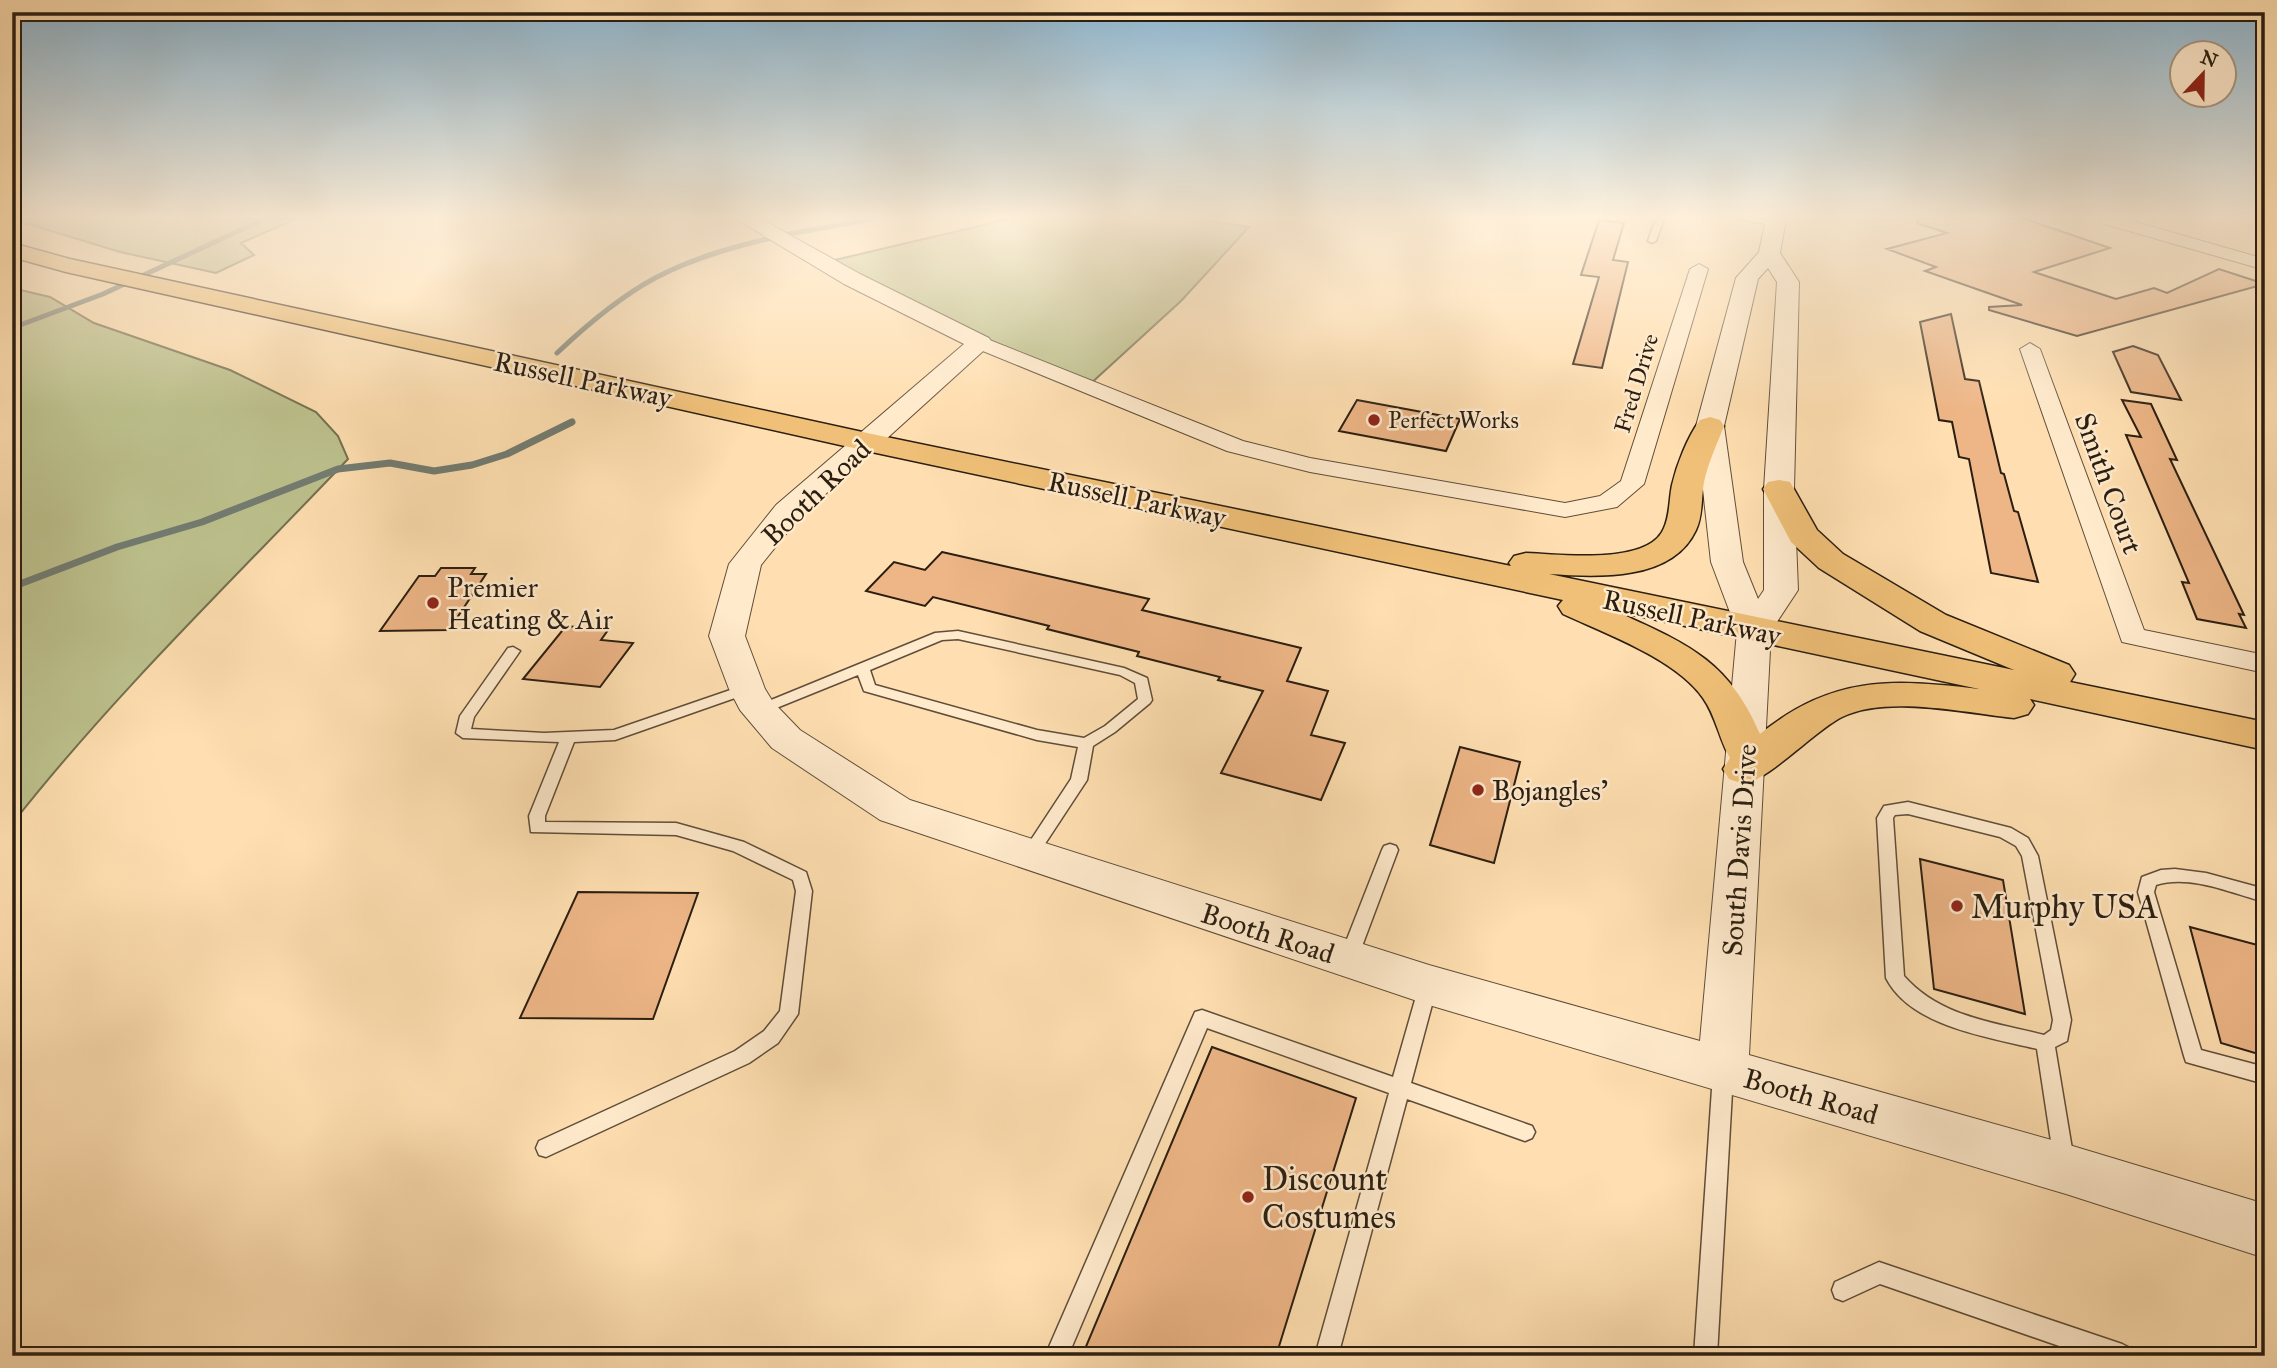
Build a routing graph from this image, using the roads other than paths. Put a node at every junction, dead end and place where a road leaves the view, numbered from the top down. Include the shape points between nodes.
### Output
1 (149, 283) edge
2 (860, 283) edge
3 (1695, 283) edge
4 (1746, 283) edge
5 (1788, 283) edge
6 (980, 343) junction
7 (2030, 349) dead end
8 (1710, 426) junction
9 (867, 442) junction
10 (1779, 489) junction
11 (1409, 557) junction
12 (1530, 582) junction
13 (1754, 631) junction
14 (513, 651) dead end
15 (2265, 664) edge
16 (862, 667) junction
17 (753, 699) junction
18 (2166, 716) junction
19 (2265, 736) edge
20 (568, 737) junction
21 (1086, 743) junction
22 (1745, 759) junction
23 (1390, 849) dead end
24 (1029, 855) junction
25 (2265, 896) edge
26 (1349, 959) junction
27 (1429, 985) junction
28 (2045, 1043) junction
29 (1723, 1070) junction
30 (2265, 1076) edge
31 (1399, 1089) junction
32 (1525, 1132) dead end
33 (546, 1148) dead end
34 (2066, 1170) junction
35 (2265, 1231) edge
36 (1843, 1290) dead end
37 (1056, 1356) edge
38 (1326, 1356) edge
39 (1705, 1356) edge
40 (2122, 1356) edge

1 - 9 main road, Russell Parkway
2 - 6 street
3 - 6 street, Fred Drive via 1632,484 1608,502 1565,510 1235,446
4 - 8 street, South Davis Drive
5 - 10 street, South Davis Drive
6 - 9 street, Booth Road
7 - 15 street, Smith Court via 2132,636
8 - 11 main road via 1690,477 1680,531 1657,553 1604,566
8 - 13 street, South Davis Drive via 1727,562
9 - 11 main road, Russell Parkway
9 - 17 street, Booth Road via 787,512 745,564 727,636
10 - 13 street, South Davis Drive via 1781,590
10 - 18 main road via 1803,535 1831,561 1933,623
11 - 12 main road, Russell Parkway
12 - 13 main road, Russell Parkway
12 - 22 main road via 1703,675 1723,699
13 - 18 main road, Russell Parkway
13 - 22 street, South Davis Drive
14 - 20 lane via 467,716 463,733
16 - 17 lane
16 - 21 lane via 869,688 1037,735
16 - 21 lane via 940,636 958,635 1124,672 1142,681 1144,700
17 - 20 lane via 615,735
17 - 24 street, Booth Road via 786,739 895,810
18 - 19 main road, Russell Parkway
18 - 22 main road via 1867,697 1844,701 1809,718
20 - 33 lane via 537,816 537,828 676,829 738,846 800,876 804,891 789,1014 771,1037 742,1057
21 - 24 lane via 1079,780
22 - 29 street, South Davis Drive
23 - 26 lane
24 - 26 street, Booth Road
25 - 30 lane via 2160,875 2148,881 2146,892 2193,1056
26 - 27 street, Booth Road
27 - 29 street, Booth Road
27 - 31 lane
28 - 28 lane via 2060,1035 2062,1020 2030,856 2022,842 1993,829 1908,808 1890,810 1885,818 1895,978 1906,995 1930,1011
28 - 34 lane
29 - 34 street, Booth Road
29 - 39 lane
31 - 32 lane
31 - 37 lane via 1202,1018
31 - 38 lane
34 - 35 street, Booth Road
36 - 40 lane via 1880,1273

